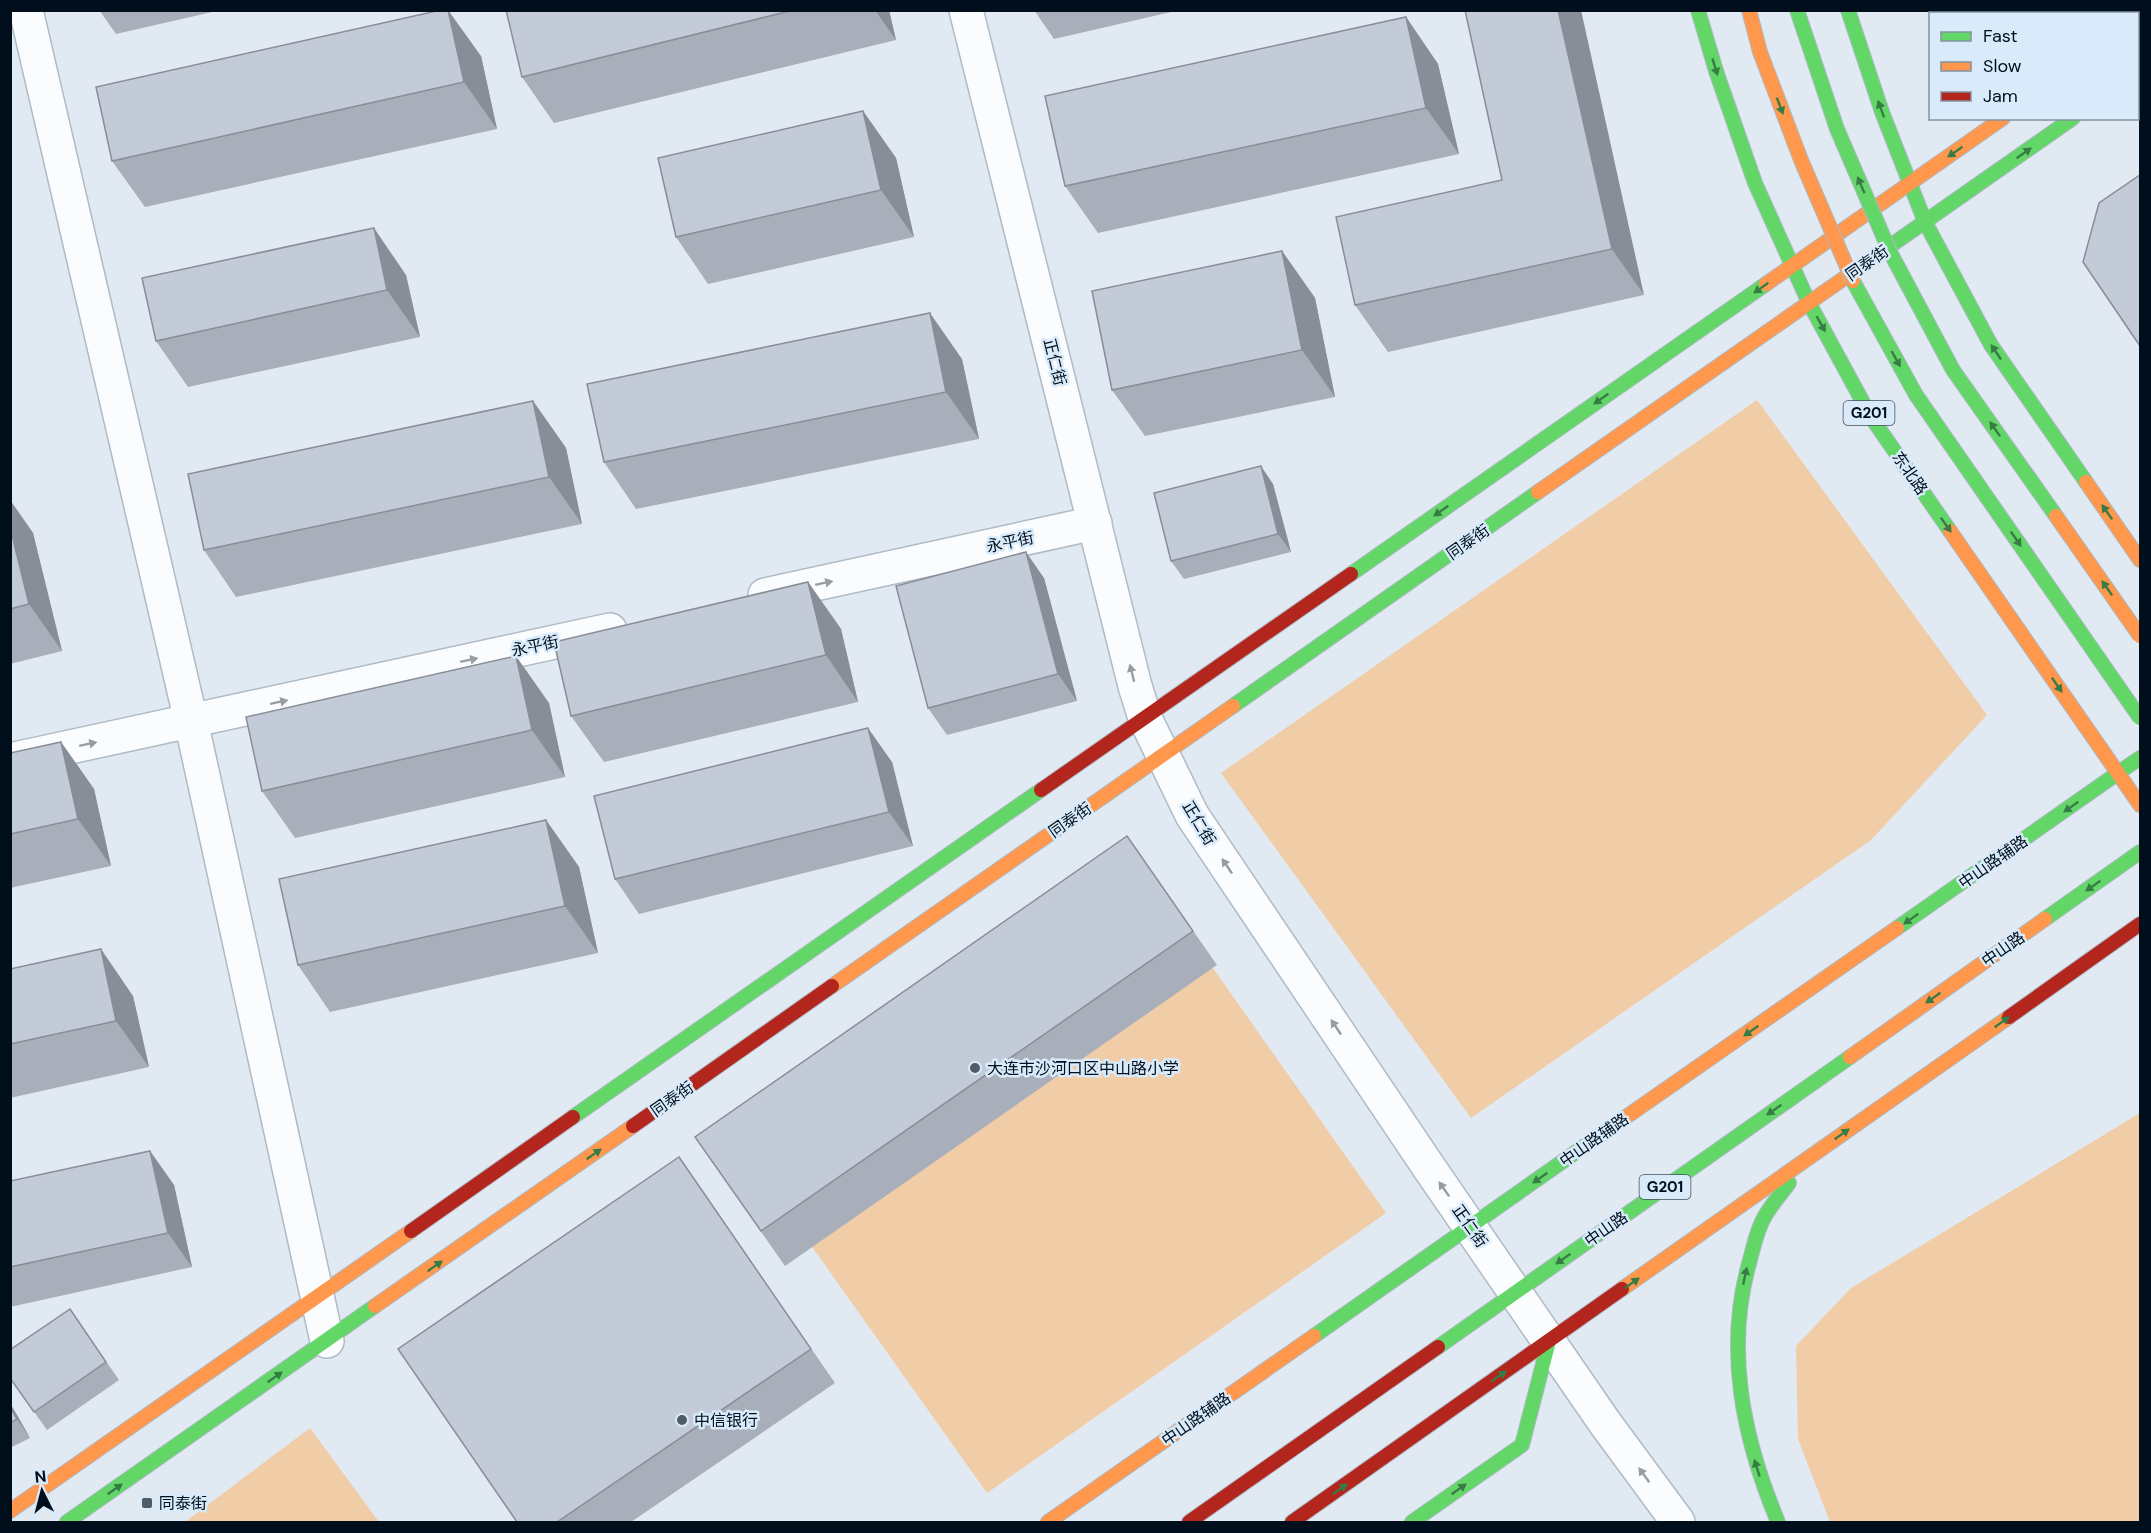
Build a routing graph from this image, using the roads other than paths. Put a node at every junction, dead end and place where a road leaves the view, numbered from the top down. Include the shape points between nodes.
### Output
1 (26, 10) edge
2 (966, 10) edge
3 (1698, 10) edge
4 (1749, 10) edge
5 (1797, 10) edge
6 (1848, 10) edge
7 (2000, 120) edge
8 (2070, 120) edge
9 (1910, 184) junction
10 (1925, 222) junction
11 (1792, 266) junction
12 (1809, 303) junction
13 (1095, 523) junction
14 (2140, 560) edge
15 (736, 602) edge
16 (643, 622) edge
17 (2140, 636) edge
18 (1145, 718) junction
19 (2140, 718) edge
20 (191, 721) junction
21 (1163, 755) junction
22 (2140, 758) edge
23 (10, 760) edge
24 (2118, 773) junction
25 (2140, 805) edge
26 (2140, 852) edge
27 (2140, 924) edge
28 (1804, 1161) junction
29 (1471, 1227) junction
30 (1516, 1292) junction
31 (317, 1296) junction
32 (327, 1341) junction
33 (1549, 1341) junction
34 (10, 1511) edge
35 (67, 1522) edge
36 (1048, 1522) edge
37 (1190, 1522) edge
38 (1292, 1522) edge
39 (1412, 1522) edge
40 (1678, 1522) edge
41 (1778, 1522) edge

1 - 20 street
2 - 13 street, 正仁街
3 -> 11 main road, 东北路 / G201 via 1755,183
4 -> 19 main road, bridge via 1760,52 1797,149 1852,278 1916,395
17 -> 5 main road, bridge via 1953,370 1890,252 1837,129
9 -> 6 main road
7 -> 9 main road
10 -> 8 main road, 同泰街
9 - 10 main road
9 - 11 main road
10 - 12 main road, 同泰街
14 -> 10 main road via 1990,345
11 - 12 main road, 东北路 / G201
11 -> 18 main road
12 - 21 main road, 同泰街
12 -> 24 main road, 东北路 / G201 via 1871,417
15 -> 13 street, 永平街
18 -> 13 street, 正仁街
20 -> 16 street, 永平街
18 - 21 street, 正仁街
18 - 31 main road
23 -> 20 street, 永平街
20 - 31 street
29 -> 21 street, 正仁街 via 1192,815
32 -> 21 main road, 同泰街
22 - 24 main road, 中山路辅路
24 - 25 main road, 东北路 / G201
24 -> 29 main road, 中山路辅路
26 -> 30 main road, 中山路 / G201
28 -> 27 main road
33 -> 28 main road
41 -> 28 main road via 1750,1444 1739,1388 1736,1328 1745,1271 1764,1217
29 - 30 street, 正仁街
29 - 36 main road, 中山路辅路
30 - 33 street, 正仁街
30 - 37 main road, 中山路 / G201
31 - 32 street
31 - 34 main road
35 -> 32 main road, 同泰街
38 -> 33 main road
39 -> 33 main road via 1522,1445
40 -> 33 street, 正仁街

